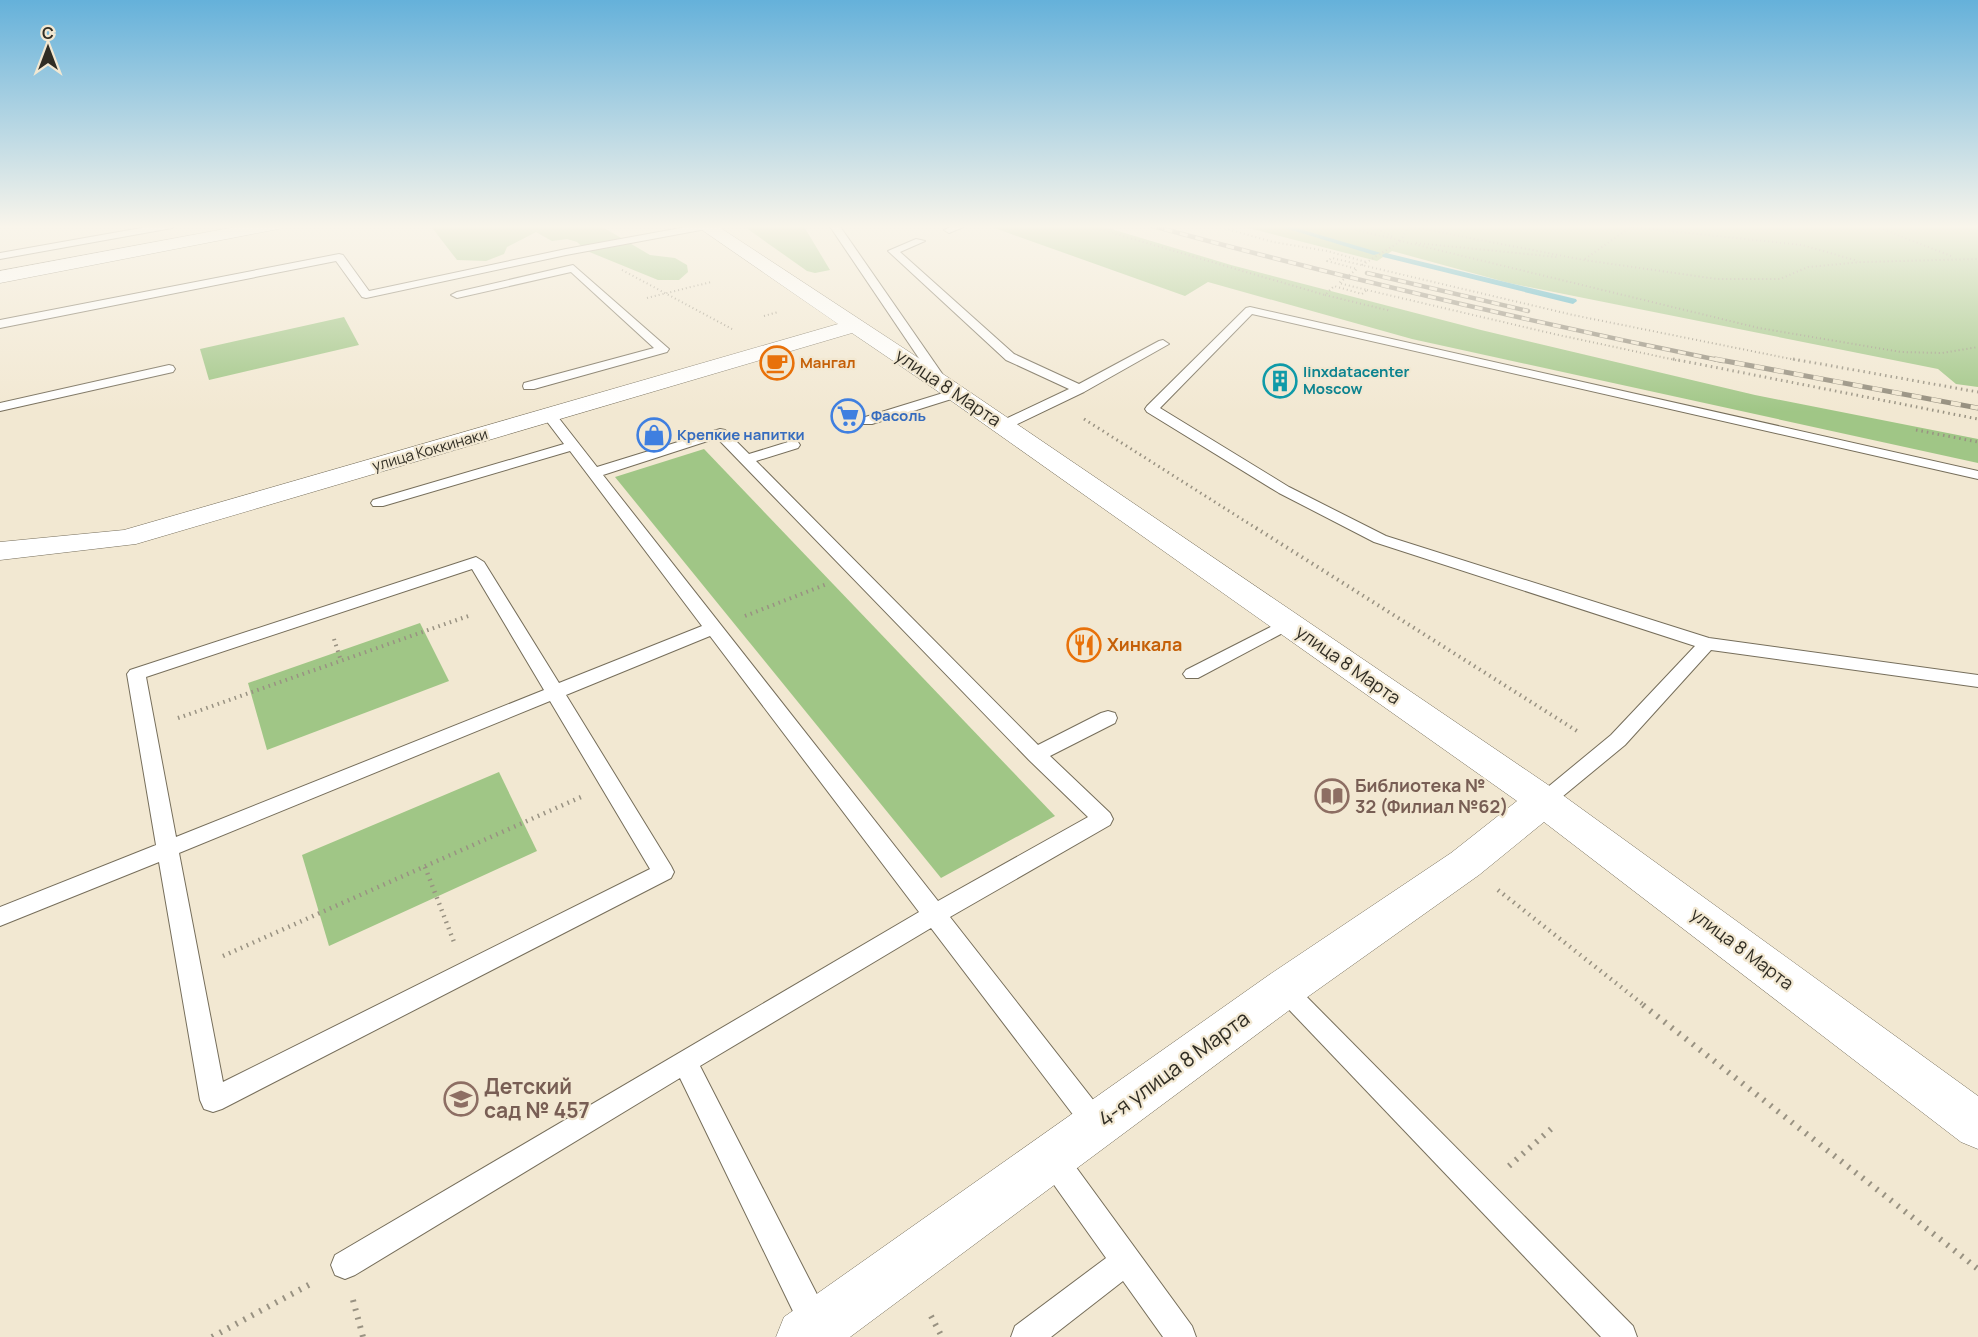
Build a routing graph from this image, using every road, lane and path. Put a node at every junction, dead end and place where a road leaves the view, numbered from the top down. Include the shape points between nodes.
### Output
1 (185, 287) edge
2 (361, 287) edge
3 (402, 287) edge
4 (490, 287) edge
5 (595, 287) edge
6 (655, 287) edge
7 (689, 287) edge
8 (799, 287) edge
9 (878, 287) edge
10 (933, 287) edge
11 (1299, 287) edge
12 (1333, 287) edge
13 (1339, 287) edge
14 (1357, 287) edge
15 (1454, 287) edge
16 (1592, 287) edge
17 (1367, 290) junction
18 (666, 293) junction
19 (457, 295) dead end
20 (645, 298) dead end
21 (0, 324) edge
22 (856, 325) junction
23 (735, 330) dead end
24 (1163, 344) dead end
25 (1978, 347) edge
26 (169, 369) dead end
27 (529, 386) dead end
28 (950, 389) junction
29 (1079, 389) junction
30 (1978, 392) edge
31 (1054, 401) junction
32 (0, 407) edge
33 (549, 415) junction
34 (1978, 419) edge
35 (867, 421) dead end
36 (1002, 426) junction
37 (793, 445) dead end
38 (573, 446) junction
39 (746, 459) junction
40 (594, 473) junction
41 (1978, 475) edge
42 (378, 503) dead end
43 (0, 551) edge
44 (857, 573) junction
45 (501, 605) junction
46 (1288, 623) junction
47 (713, 628) junction
48 (1707, 644) junction
49 (1192, 674) dead end
50 (1978, 681) edge
51 (554, 692) junction
52 (1108, 718) dead end
53 (146, 729) junction
54 (1606, 749) junction
55 (1036, 755) junction
56 (610, 785) junction
57 (1544, 801) junction
58 (168, 849) junction
59 (425, 867) junction
60 (1498, 890) dead end
61 (934, 915) junction
62 (0, 916) edge
63 (190, 972) junction
64 (466, 972) junction
65 (1284, 989) junction
66 (685, 1062) junction
67 (1978, 1125) edge
68 (1097, 1126) junction
69 (1551, 1129) dead end
70 (1052, 1158) junction
71 (1480, 1191) junction
72 (1126, 1260) junction
73 (345, 1265) joint
74 (1978, 1269) edge
75 (932, 1316) dead end
76 (811, 1332) edge
77 (212, 1337) edge
78 (942, 1337) edge
79 (1026, 1337) edge
80 (1181, 1337) edge
81 (1622, 1337) edge

1 - 21 lane
2 - 3 lane via 366,295
4 - 19 lane
5 - 27 lane via 663,349
6 - 18 path
7 - 18 path
8 - 22 street, улица 8 Марта
9 - 28 lane
10 - 29 lane via 1010,357
11 - 12 path via 1325,295
13 - 17 path via 1362,294
14 - 17 path
15 - 30 path via 1593,320
16 - 25 path via 1759,328 1901,352 1942,353
17 - 34 path via 1728,371
18 - 20 path
18 - 23 path
22 - 28 street, улица 8 Марта
22 - 33 street, улица Коккинаки
24 - 29 lane
26 - 32 lane
28 - 35 lane
28 - 36 street, улица 8 Марта
29 - 31 lane
31 - 36 lane
31 - 54 path
33 - 38 lane
33 - 43 street, улица Коккинаки via 126,538
36 - 46 street, улица 8 Марта
37 - 39 lane
38 - 40 lane
38 - 42 lane
39 - 40 lane via 720,433
39 - 44 lane
40 - 47 lane
41 - 48 lane via 1250,310 1152,410 1284,490 1380,540
44 - 47 path
44 - 55 lane
45 - 51 lane
45 - 53 path
45 - 53 lane via 476,562 136,674
46 - 49 lane
46 - 57 street, улица 8 Марта
47 - 51 lane
47 - 61 lane
48 - 50 lane
48 - 54 lane
51 - 56 lane
51 - 58 lane
52 - 55 lane
53 - 58 lane
54 - 57 lane
55 - 61 lane via 1103,819
56 - 59 path
56 - 64 lane via 663,872
57 - 65 street, 4-я улица 8 Марта via 1465,864
57 - 67 street, улица 8 Марта
58 - 62 lane
58 - 63 lane
59 - 63 path
59 - 64 path
60 - 74 path
61 - 66 lane
61 - 68 lane
63 - 64 lane via 213,1100
65 - 68 street, 4-я улица 8 Марта
65 - 71 lane
66 - 73 lane
66 - 76 lane
68 - 70 street, 4-я улица 8 Марта
69 - 71 path
70 - 72 lane
70 - 76 street, 4-я улица 8 Марта
71 - 81 lane
72 - 79 lane
72 - 80 lane
73 - 77 path
75 - 78 path

